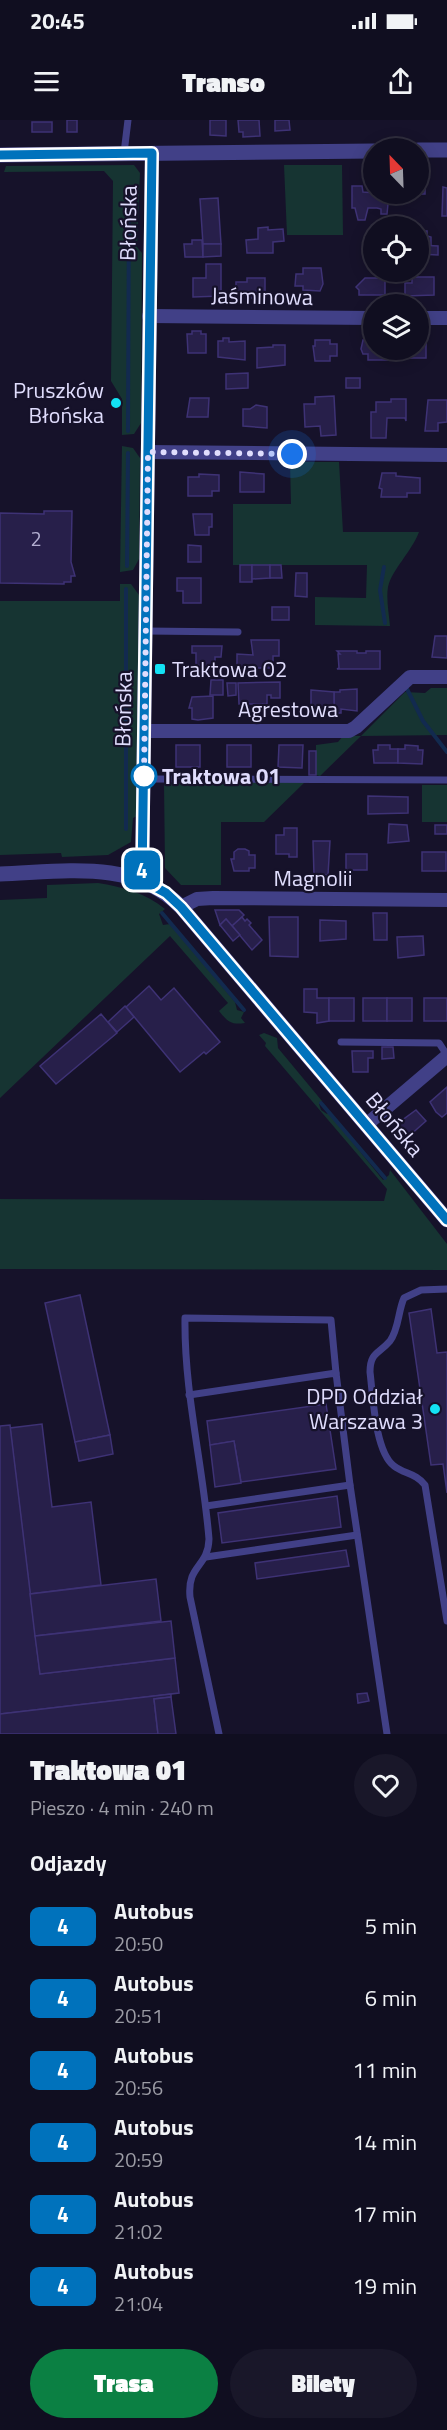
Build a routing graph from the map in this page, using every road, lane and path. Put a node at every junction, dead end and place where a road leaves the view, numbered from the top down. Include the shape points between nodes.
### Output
1 (128, 120) edge
2 (429, 150) edge
3 (447, 150) edge
4 (363, 151) edge
5 (124, 153) junction
6 (152, 153) junction
7 (0, 154) edge
8 (149, 316) junction
9 (363, 318) edge
10 (429, 318) edge
11 (447, 318) edge
12 (148, 452) junction
13 (447, 455) edge
14 (146, 631) junction
15 (238, 632) dead end
16 (447, 677) edge
17 (145, 731) junction
18 (144, 779) junction
19 (447, 780) edge
20 (0, 874) edge
21 (142, 880) junction
22 (447, 900) edge
23 (181, 907) junction
24 (341, 1042) dead end
25 (447, 1055) edge
26 (366, 1125) junction
27 (447, 1220) edge
28 (447, 1289) edge
29 (336, 1372) junction
30 (189, 1395) junction
31 (350, 1485) junction
32 (206, 1506) junction
33 (357, 1535) junction
34 (206, 1557) junction
35 (447, 1621) edge
36 (219, 1734) edge
37 (387, 1734) edge

1 - 5 lane
2 - 3 street
4 - 6 street
5 - 6 street
5 - 7 street
6 - 8 street, Błońska
8 - 9 street, Jaśminowa
8 - 12 street, Błońska
10 - 11 street
12 - 13 street
12 - 14 street, Błońska
14 - 15 lane
14 - 17 street, Błońska
16 - 17 street, Agrestowa via 410,677 349,730
17 - 18 street, Błońska
18 - 19 lane
18 - 21 street, Błońska
20 - 21 street via 106,872
21 - 23 street, Błońska
22 - 23 street, Magnolii via 213,898
23 - 26 street, Błońska
24 - 25 lane via 439,1042
25 - 26 street
26 - 27 street, Błońska
28 - 35 lane via 421,1290 404,1298 394,1332 374,1354 370,1372 384,1455 395,1467 414,1474 425,1485
29 - 30 lane
29 - 30 lane via 331,1320 184,1318
29 - 31 lane
30 - 32 lane
31 - 32 lane
31 - 33 lane
32 - 34 lane
33 - 34 lane
33 - 37 lane
34 - 36 lane via 192,1572 189,1597

